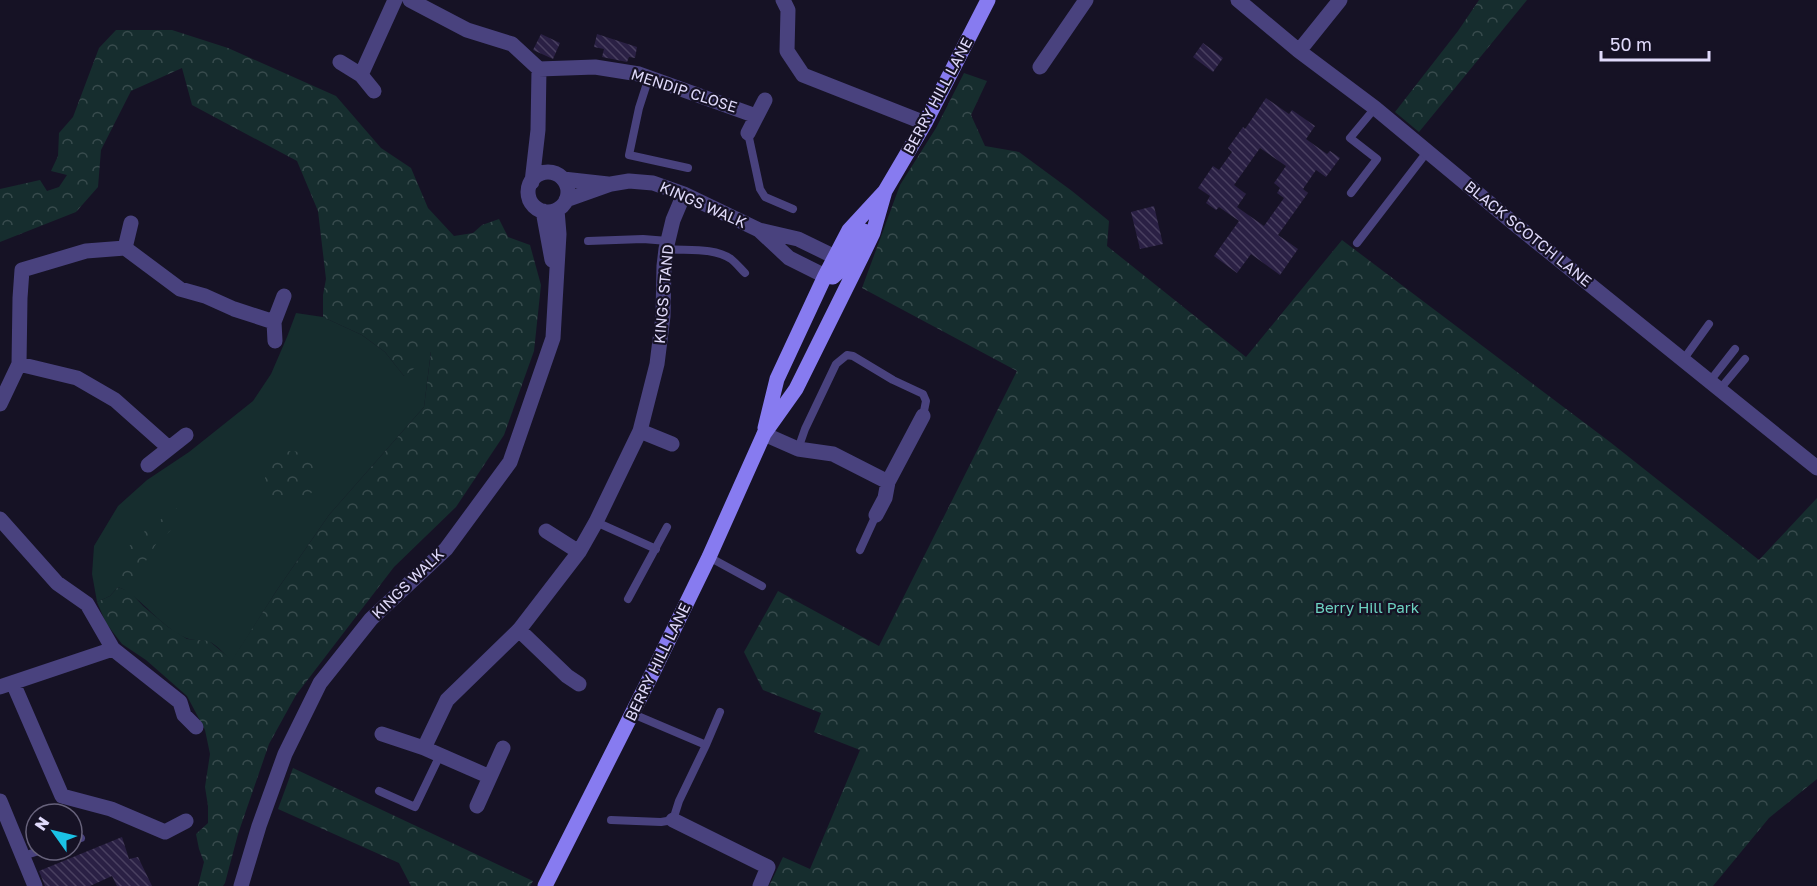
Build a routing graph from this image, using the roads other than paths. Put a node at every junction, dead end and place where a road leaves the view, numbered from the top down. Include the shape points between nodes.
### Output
1 (395, 0) edge
2 (410, 0) edge
3 (783, 0) edge
4 (988, 0) edge
5 (1086, 0) edge
6 (1238, 0) edge
7 (1340, 0) edge
8 (1299, 51) junction
9 (340, 63) dead end
10 (1040, 67) dead end
11 (538, 69) junction
12 (360, 75) junction
13 (649, 77) junction
14 (374, 91) dead end
15 (765, 100) dead end
16 (1375, 108) junction
17 (756, 116) junction
18 (925, 123) junction
19 (538, 130) junction
20 (748, 133) joint
21 (1427, 152) junction
22 (688, 168) dead end
23 (557, 176) junction
24 (532, 182) junction
25 (611, 184) junction
26 (1351, 193) dead end
27 (684, 194) junction
28 (555, 207) junction
29 (793, 209) dead end
30 (131, 223) dead end
31 (759, 230) junction
32 (588, 241) dead end
33 (1357, 243) dead end
34 (667, 245) junction
35 (125, 248) junction
36 (844, 267) junction
37 (745, 273) dead end
38 (825, 276) junction
39 (284, 296) dead end
40 (274, 322) junction
41 (1709, 324) dead end
42 (275, 341) dead end
43 (1735, 349) dead end
44 (1745, 358) dead end
45 (1683, 360) junction
46 (19, 364) junction
47 (1715, 385) junction
48 (0, 404) edge
49 (923, 416) joint
50 (640, 431) junction
51 (764, 434) junction
52 (186, 435) dead end
53 (672, 444) dead end
54 (169, 448) junction
55 (798, 449) junction
56 (148, 465) dead end
57 (1817, 468) edge
58 (888, 482) junction
59 (876, 515) joint
60 (0, 519) edge
61 (596, 522) junction
62 (667, 527) dead end
63 (546, 531) dead end
64 (656, 549) junction
65 (860, 550) dead end
66 (579, 552) junction
67 (709, 556) junction
68 (762, 586) dead end
69 (628, 598) dead end
70 (519, 630) junction
71 (113, 649) junction
72 (579, 684) dead end
73 (6, 685) edge
74 (720, 712) dead end
75 (633, 714) junction
76 (196, 727) dead end
77 (382, 734) dead end
78 (706, 745) junction
79 (424, 748) junction
80 (503, 748) dead end
81 (440, 755) junction
82 (490, 777) junction
83 (379, 791) dead end
84 (0, 801) edge
85 (477, 806) dead end
86 (611, 820) dead end
87 (673, 820) junction
88 (186, 821) dead end
89 (23, 856) joint
90 (244, 885) edge
91 (34, 886) edge
92 (545, 886) edge
93 (760, 886) edge

1 - 12 street
2 - 11 street via 467,30 512,44
3 - 18 street via 788,10 788,51 803,75
4 - 18 street, BERRY HILL LANE
5 - 10 street
6 - 8 street, BLACK SCOTCH LANE
7 - 8 street
8 - 16 street, BLACK SCOTCH LANE
9 - 12 street
11 - 13 street, MENDIP CLOSE via 595,67
11 - 19 street
12 - 14 street
13 - 17 street, MENDIP CLOSE
13 - 22 lane via 629,155
15 - 17 street, MENDIP CLOSE
16 - 21 street, BLACK SCOTCH LANE
16 - 26 lane via 1350,138 1377,159
17 - 20 street, MENDIP CLOSE
18 - 36 street, BERRY HILL LANE
19 - 23 street
19 - 24 street
20 - 29 lane via 760,189 765,197
21 - 33 lane
21 - 45 street, BLACK SCOTCH LANE
23 - 24 street via 543,173
23 - 25 street, KINGS WALK
23 - 28 street via 567,188
24 - 28 street via 528,193 531,203
25 - 27 street, KINGS WALK via 653,183
25 - 28 street, KINGS WALK
27 - 31 street, KINGS WALK
27 - 34 street, KINGS STAND
28 - 90 street, KINGS WALK via 559,234 553,338 510,462 446,549 371,619 320,683 285,754 259,826
30 - 35 street
31 - 36 street, KINGS WALK via 798,239
31 - 38 street, KINGS WALK via 789,258
32 - 34 lane via 643,239
34 - 37 lane via 688,251 710,251 731,259
34 - 50 street, KINGS STAND via 657,364
35 - 40 street via 180,289
35 - 46 street via 86,251 22,270
36 - 38 street, BERRY HILL LANE
36 - 51 street, BERRY HILL LANE via 796,390
38 - 51 street, BERRY HILL LANE via 777,379
39 - 40 street
40 - 42 street
41 - 45 lane
43 - 47 lane
44 - 47 lane
45 - 47 street, BLACK SCOTCH LANE
46 - 48 street
46 - 54 street via 77,378 115,400
47 - 57 street, BLACK SCOTCH LANE
49 - 55 lane via 923,394 847,355 836,364
49 - 58 street
50 - 53 street
50 - 61 street, KINGS STAND
51 - 55 street
51 - 67 street, BERRY HILL LANE
52 - 54 street
54 - 56 street
55 - 58 street via 833,454
58 - 59 street
59 - 65 lane
60 - 71 street via 57,583 87,604
61 - 64 lane
61 - 66 street, KINGS STAND
62 - 64 lane
63 - 66 street
64 - 69 lane
66 - 70 street, KINGS STAND
67 - 68 lane
67 - 75 street, BERRY HILL LANE
70 - 72 street
70 - 79 street, KINGS STAND via 447,700
71 - 73 street
71 - 76 street via 180,702 176,717
73 - 88 street via 62,796 111,809 163,839
74 - 78 lane
75 - 78 lane
75 - 92 street, BERRY HILL LANE
77 - 79 street
78 - 87 lane
79 - 81 street
80 - 82 street
81 - 82 street
81 - 83 lane via 415,807
82 - 85 street
84 - 89 street
86 - 87 lane
87 - 93 street via 768,867
89 - 91 street

